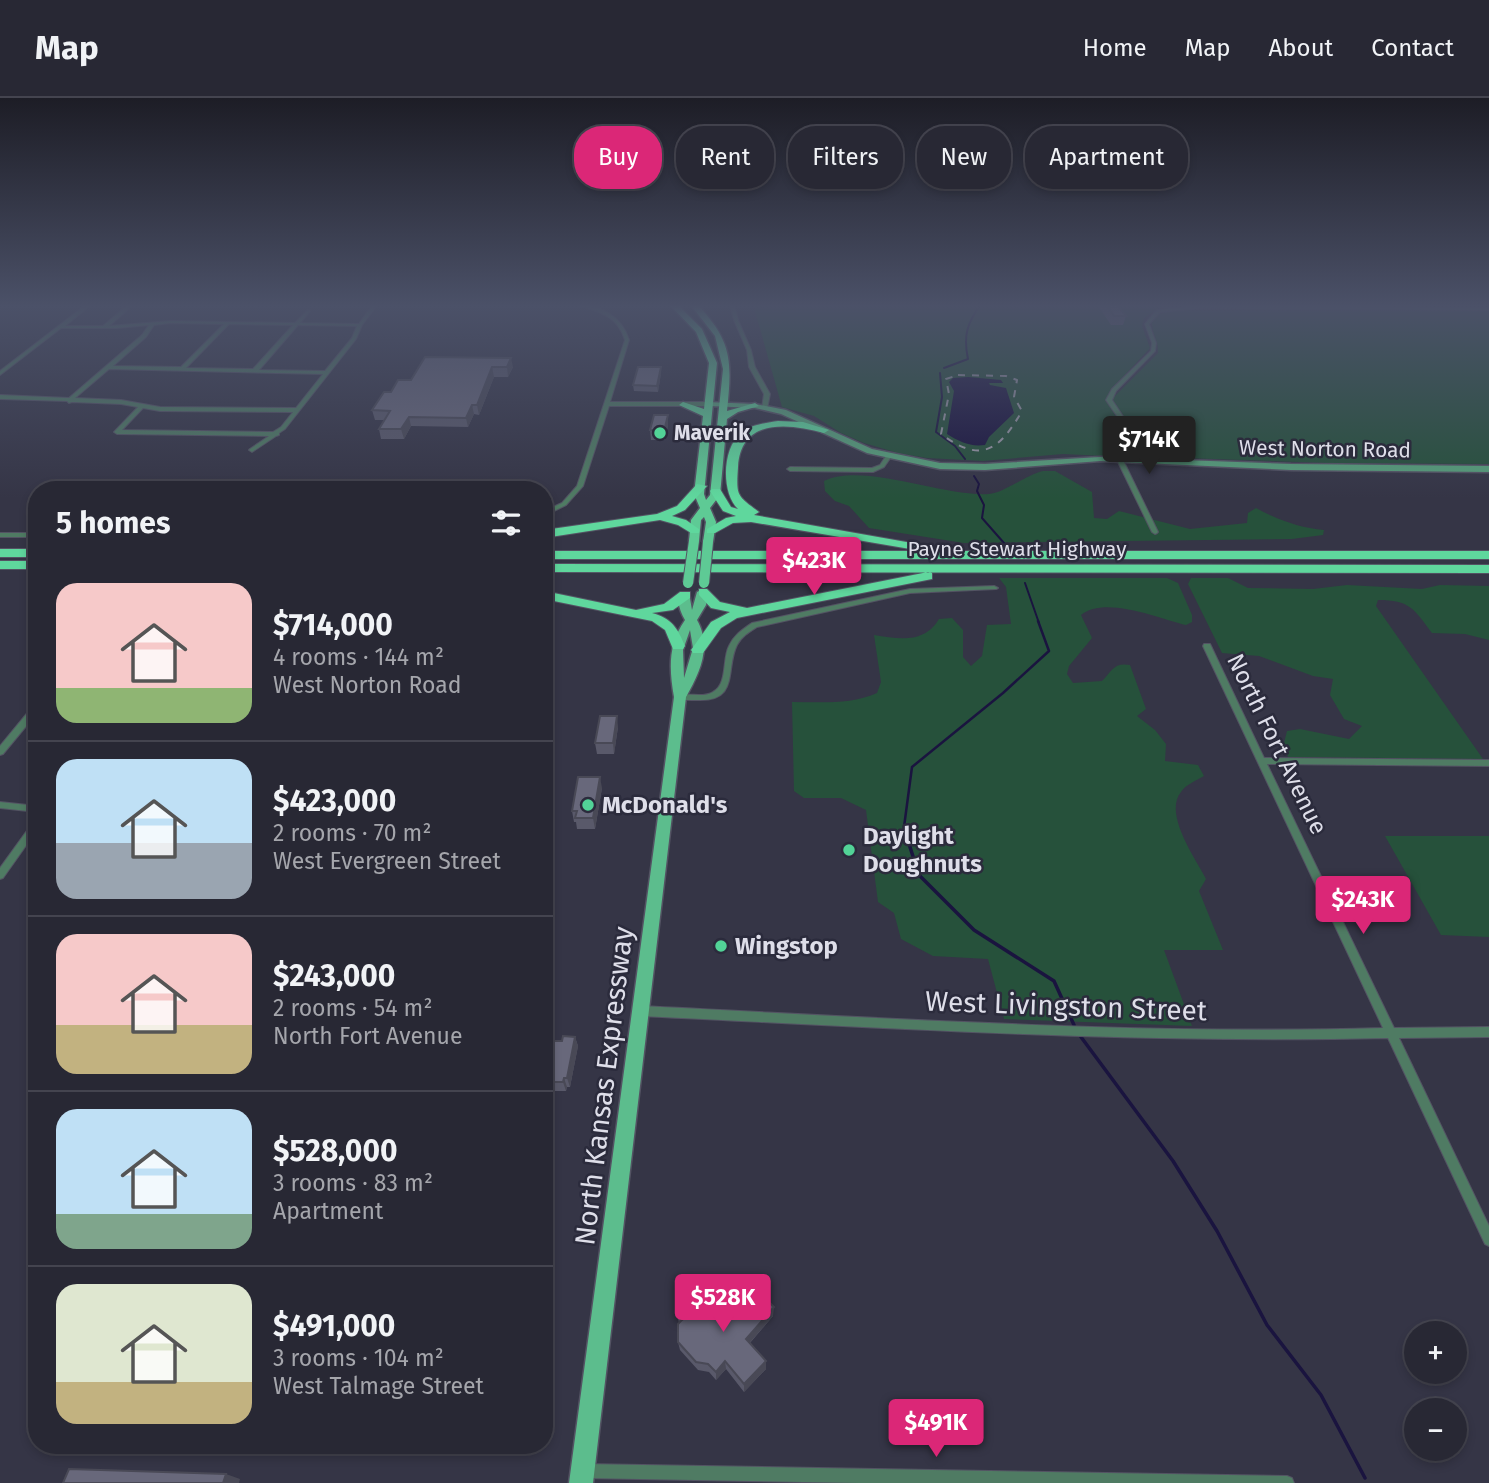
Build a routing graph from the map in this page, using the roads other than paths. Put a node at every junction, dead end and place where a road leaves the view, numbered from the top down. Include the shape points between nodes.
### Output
1 (106, 369) edge
2 (194, 369) edge
3 (257, 369) edge
4 (329, 369) edge
5 (618, 369) edge
6 (713, 369) edge
7 (727, 369) edge
8 (753, 369) edge
9 (1135, 369) edge
10 (254, 372) junction
11 (326, 373) junction
12 (611, 391) junction
13 (712, 392) junction
14 (726, 394) junction
15 (0, 397) edge
16 (69, 401) junction
17 (642, 401) junction
18 (608, 402) junction
19 (686, 403) junction
20 (710, 404) junction
21 (725, 404) junction
22 (143, 405) junction
23 (633, 405) junction
24 (755, 406) junction
25 (296, 410) junction
26 (603, 416) junction
27 (708, 416) junction
28 (724, 417) junction
29 (824, 430) junction
30 (277, 434) junction
31 (252, 450) dead end
32 (888, 457) junction
33 (1120, 460) junction
34 (1171, 462) junction
35 (1489, 468) edge
36 (790, 469) dead end
37 (701, 486) junction
38 (716, 491) junction
39 (553, 509) edge
40 (705, 510) junction
41 (660, 517) junction
42 (754, 519) junction
43 (802, 528) junction
44 (1155, 532) dead end
45 (553, 533) edge
46 (0, 535) edge
47 (28, 535) edge
48 (694, 536) junction
49 (709, 536) junction
50 (28, 552) edge
51 (0, 553) edge
52 (553, 555) edge
53 (1009, 555) junction
54 (1489, 555) edge
55 (0, 565) edge
56 (28, 565) edge
57 (553, 568) edge
58 (1024, 568) junction
59 (1489, 569) edge
60 (703, 587) junction
61 (994, 588) dead end
62 (687, 589) junction
63 (553, 597) edge
64 (625, 610) junction
65 (746, 611) junction
66 (691, 622) junction
67 (678, 646) junction
68 (1207, 646) dead end
69 (698, 650) junction
70 (680, 697) junction
71 (28, 718) edge
72 (0, 752) edge
73 (1263, 761) junction
74 (1489, 763) edge
75 (0, 805) edge
76 (28, 808) edge
77 (28, 836) edge
78 (0, 875) edge
79 (641, 1011) junction
80 (1391, 1032) junction
81 (1489, 1032) edge
82 (1485, 1222) edge
83 (1489, 1240) edge
84 (582, 1477) edge
85 (1287, 1483) edge

1 - 16 street
2 - 10 street
3 - 10 street
4 - 11 street
5 - 12 street
6 - 13 highway, North Kansas Expressway
7 - 14 highway
8 - 24 street via 766,391
9 - 34 street via 1109,400 1130,431
10 - 11 street
11 - 25 street
12 - 17 street
12 - 18 street
13 - 19 highway
13 - 20 highway, North Kansas Expressway
14 - 21 highway
14 - 24 highway
15 - 16 street
16 - 22 street
17 - 18 street, West Norton Road
17 - 19 street, West Norton Road
18 - 23 street, West Norton Road
18 - 26 street
19 - 20 street, West Norton Road
19 - 23 street, West Norton Road
19 - 27 highway
20 - 21 main road, West Norton Road
20 - 27 highway, North Kansas Expressway
21 - 24 main road, West Norton Road
21 - 28 highway
22 - 25 street
22 - 30 street via 117,432
23 - 26 street
24 - 28 highway
24 - 29 main road, West Norton Road via 797,416
25 - 30 street
26 - 39 street via 580,486 568,501
27 - 37 highway, North Kansas Expressway
28 - 38 highway
29 - 32 main road, West Norton Road
29 - 43 highway via 767,426 746,435 735,450 732,490 738,503
30 - 31 street
32 - 33 main road, West Norton Road via 975,467
32 - 36 street via 873,470
33 - 34 main road, West Norton Road
33 - 44 street
34 - 35 main road, West Norton Road
37 - 40 highway, North Kansas Expressway
37 - 41 highway via 681,508
38 - 40 highway
38 - 42 highway via 727,509
40 - 48 highway via 698,517
40 - 49 highway, North Kansas Expressway via 710,519
41 - 45 highway
41 - 48 highway via 682,522
42 - 43 highway
42 - 49 highway via 730,520
43 - 53 highway via 918,548
46 - 47 street
48 - 62 highway, bridge
49 - 60 highway, North Kansas Expressway, bridge
50 - 51 highway
52 - 53 highway, Payne Stewart Highway
53 - 54 highway, Payne Stewart Highway
55 - 56 highway
57 - 58 highway, Payne Stewart Highway
58 - 59 highway, Payne Stewart Highway
58 - 65 highway via 915,578
60 - 65 highway via 716,605
60 - 66 main road, North Kansas Expressway via 702,605
61 - 70 street via 910,591 755,625 733,643 722,692 705,700
62 - 64 highway via 675,604 658,610
62 - 66 main road via 684,606
63 - 64 highway
64 - 67 highway via 666,623
65 - 69 highway via 716,625
66 - 67 main road, North Kansas Expressway
66 - 69 main road
67 - 70 main road, North Kansas Expressway
68 - 73 street, North Fort Avenue
69 - 70 main road, North Kansas Expressway
70 - 79 main road, North Kansas Expressway
71 - 72 street
73 - 74 street
73 - 80 street, North Fort Avenue
75 - 76 street
77 - 78 street
79 - 80 street, West Livingston Street via 1158,1032
79 - 84 main road, North Kansas Expressway
80 - 81 street, West Livingston Street
80 - 82 street, North Fort Avenue
82 - 83 street, North Fort Avenue
84 - 85 street

